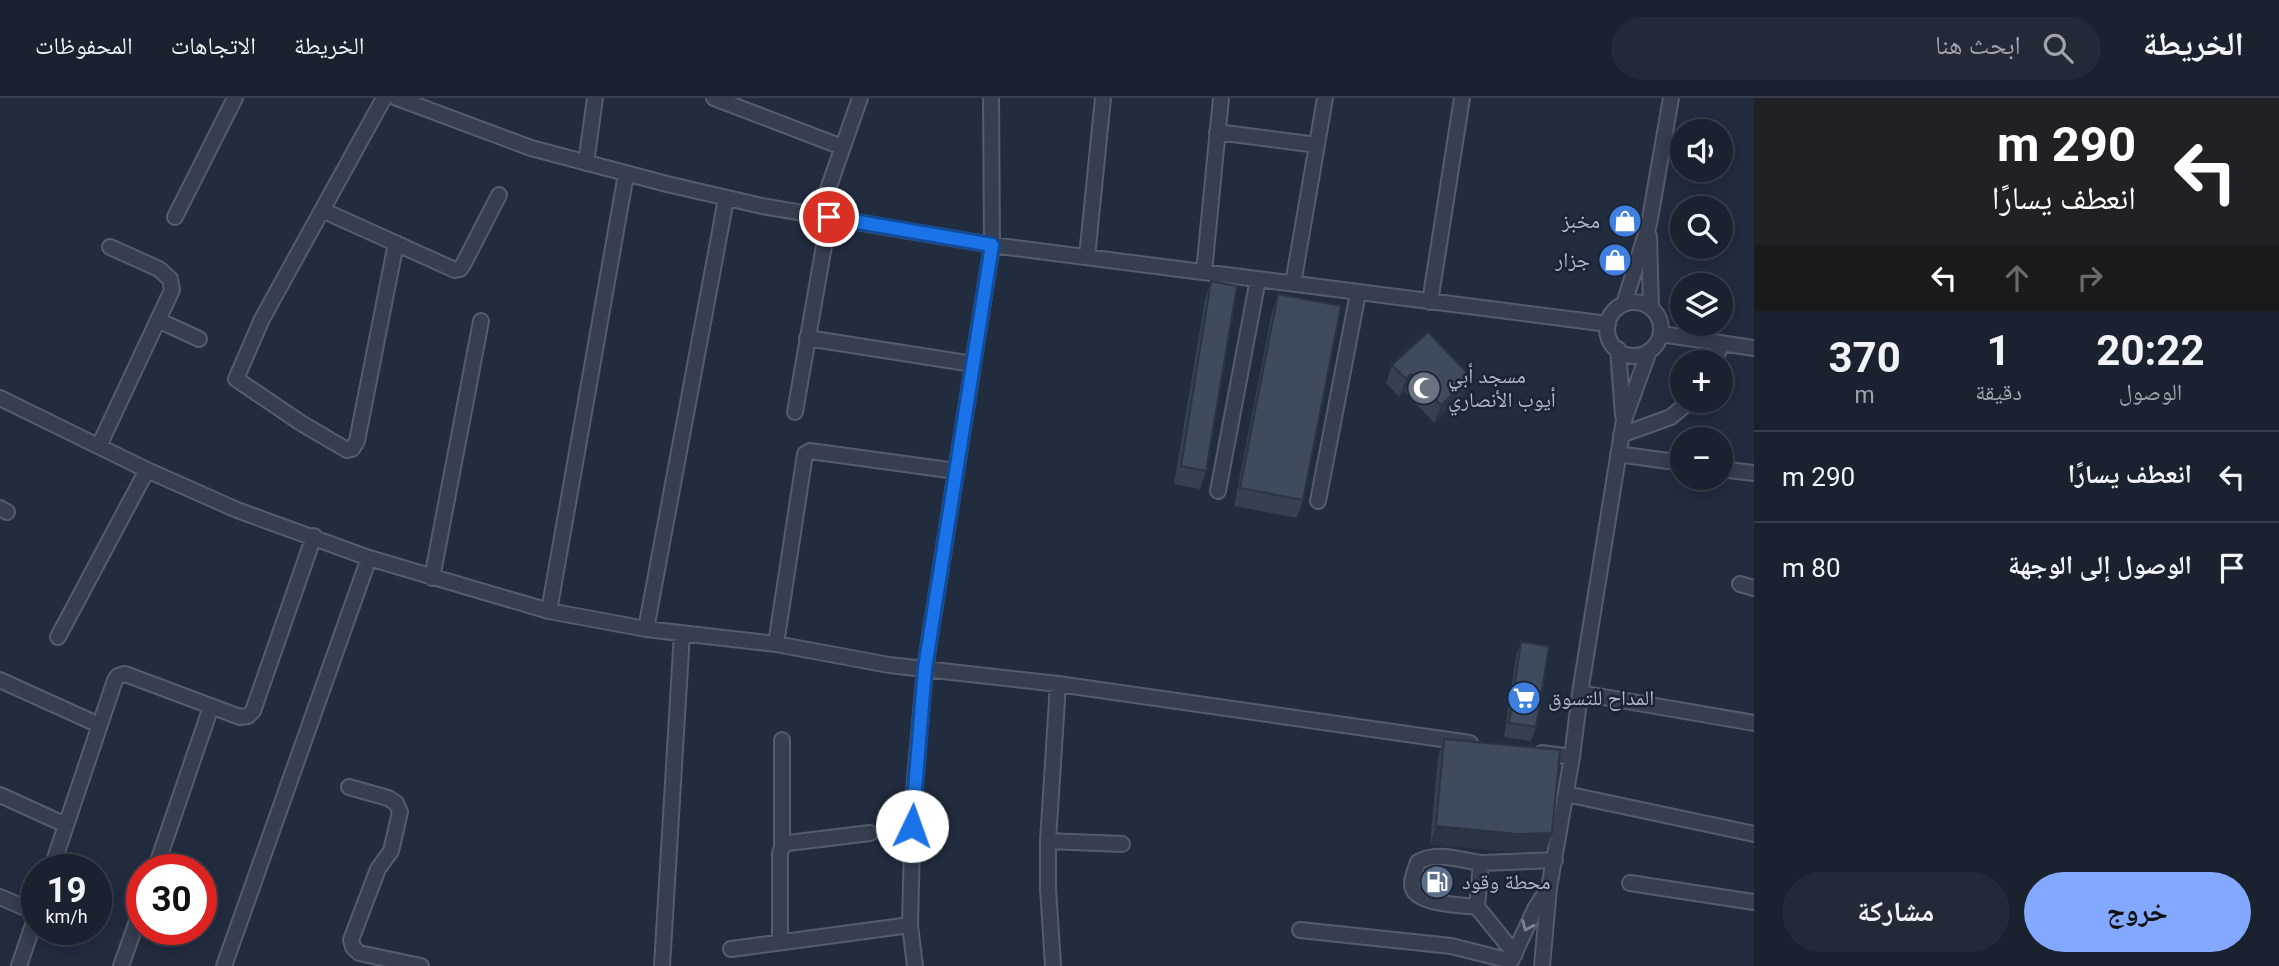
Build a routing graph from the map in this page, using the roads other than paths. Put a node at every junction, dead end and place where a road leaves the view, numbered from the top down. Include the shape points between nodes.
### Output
1 (234, 98) edge
2 (384, 98) edge
3 (397, 98) edge
4 (595, 98) edge
5 (714, 98) edge
6 (860, 98) edge
7 (991, 98) edge
8 (1103, 98) edge
9 (1221, 98) edge
10 (1325, 98) edge
11 (1462, 98) edge
12 (1671, 98) edge
13 (1217, 132) junction
14 (1317, 145) junction
15 (842, 147) junction
16 (586, 163) junction
17 (626, 174) junction
18 (499, 195) dead end
19 (726, 199) junction
20 (322, 210) junction
21 (175, 216) dead end
22 (824, 216) junction
23 (1649, 225) junction
24 (396, 243) junction
25 (992, 245) junction
26 (110, 247) dead end
27 (1087, 257) junction
28 (1204, 272) junction
29 (1258, 279) junction
30 (1293, 284) junction
31 (1358, 293) junction
32 (1430, 302) junction
33 (1624, 304) junction
34 (1651, 307) junction
35 (158, 320) junction
36 (481, 321) dead end
37 (1608, 324) junction
38 (1661, 334) junction
39 (807, 338) junction
40 (199, 339) dead end
41 (1722, 343) junction
42 (1754, 348) edge
43 (1618, 349) junction
44 (1719, 350) edge
45 (1649, 351) junction
46 (973, 364) junction
47 (0, 398) edge
48 (795, 412) dead end
49 (1676, 413) edge
50 (1624, 419) junction
51 (1621, 435) junction
52 (99, 446) junction
53 (1618, 454) junction
54 (1670, 461) edge
55 (147, 470) junction
56 (1733, 470) edge
57 (956, 471) junction
58 (1754, 473) edge
59 (1218, 491) dead end
60 (1318, 501) dead end
61 (314, 536) junction
62 (369, 558) junction
63 (432, 578) junction
64 (549, 611) junction
65 (646, 629) junction
66 (682, 633) junction
67 (58, 637) dead end
68 (776, 644) junction
69 (925, 668) junction
70 (0, 680) edge
71 (1058, 684) junction
72 (1580, 693) junction
73 (211, 707) junction
74 (1754, 723) edge
75 (99, 724) junction
76 (782, 740) dead end
77 (1491, 746) edge
78 (1532, 751) edge
79 (1572, 757) junction
80 (349, 787) dead end
81 (1566, 794) junction
82 (0, 795) edge
83 (66, 825) junction
84 (870, 833) dead end
85 (1754, 834) edge
86 (1048, 841) junction
87 (1122, 844) dead end
88 (782, 847) junction
89 (56, 854) edge
90 (160, 854) edge
91 (1555, 860) junction
92 (1481, 863) junction
93 (1630, 883) dead end
94 (1549, 888) junction
95 (0, 897) edge
96 (1754, 902) edge
97 (21, 906) edge
98 (1477, 907) junction
99 (910, 925) junction
100 (1300, 930) dead end
101 (780, 942) junction
102 (26, 945) edge
103 (128, 945) edge
104 (731, 949) dead end
105 (1511, 960) edge
106 (19, 966) edge
107 (121, 966) edge
108 (224, 966) edge
109 (421, 966) edge
110 (662, 966) edge
111 (915, 966) edge
112 (1053, 966) edge
113 (1542, 966) edge

1 - 21 street
2 - 20 street
3 - 16 street via 531,148
4 - 16 street
5 - 15 street
6 - 15 street
7 - 25 street
8 - 27 street
9 - 13 street
10 - 14 street
11 - 32 street
12 - 23 street
13 - 14 street
13 - 28 street
14 - 30 street
15 - 22 street
16 - 17 street
17 - 19 street
17 - 64 street
18 - 24 street via 460,269
19 - 22 street
19 - 65 street
20 - 24 street
20 - 24 street via 262,319 236,379 347,450 356,441
22 - 25 street
22 - 39 street
23 - 33 street
23 - 34 street
25 - 27 street
25 - 46 street
26 - 35 street via 159,269 170,279 172,290
27 - 28 street
28 - 29 street
29 - 30 street
29 - 59 street
30 - 31 street
31 - 32 street
31 - 60 street
32 - 37 street
33 - 34 street
33 - 37 street
34 - 38 street
35 - 40 street
35 - 52 street
36 - 63 street
37 - 43 street via 1611,341
38 - 41 street
38 - 45 street
39 - 46 street
39 - 48 street
41 - 42 street
41 - 44 street
43 - 45 street via 1632,356
43 - 50 street
45 - 50 street
46 - 57 street
47 - 52 street
49 - 51 street
50 - 51 street
51 - 53 street
52 - 55 street
53 - 54 street
53 - 72 street
55 - 61 street via 237,510
55 - 67 street
56 - 58 street
57 - 68 street via 810,451 805,454
57 - 69 street
61 - 62 street
61 - 73 street via 253,710 240,717
62 - 63 street
62 - 108 street
63 - 64 street
64 - 65 street
65 - 66 street
66 - 68 street
66 - 110 street
68 - 69 street
69 - 71 street
69 - 99 street via 913,802
70 - 75 street
71 - 77 street
71 - 86 street
72 - 74 street
72 - 79 street
73 - 75 street via 125,674 115,680
73 - 90 street
75 - 83 street
76 - 88 street
78 - 79 street
79 - 81 street
80 - 109 street via 388,798 400,812 391,851 378,869 351,940 353,947 359,953
81 - 85 street
81 - 91 street
82 - 83 street
83 - 89 street
84 - 88 street
86 - 87 street
86 - 112 street
88 - 101 street
91 - 92 street
91 - 94 street
92 - 98 street
92 - 98 street via 1426,857 1418,862 1412,884 1422,899
93 - 96 street
94 -> 105 street
94 - 113 street
95 - 97 street
98 - 105 street
99 - 101 street
99 - 111 street
100 - 105 street via 1451,946
101 - 104 street
102 - 106 street
103 - 107 street

